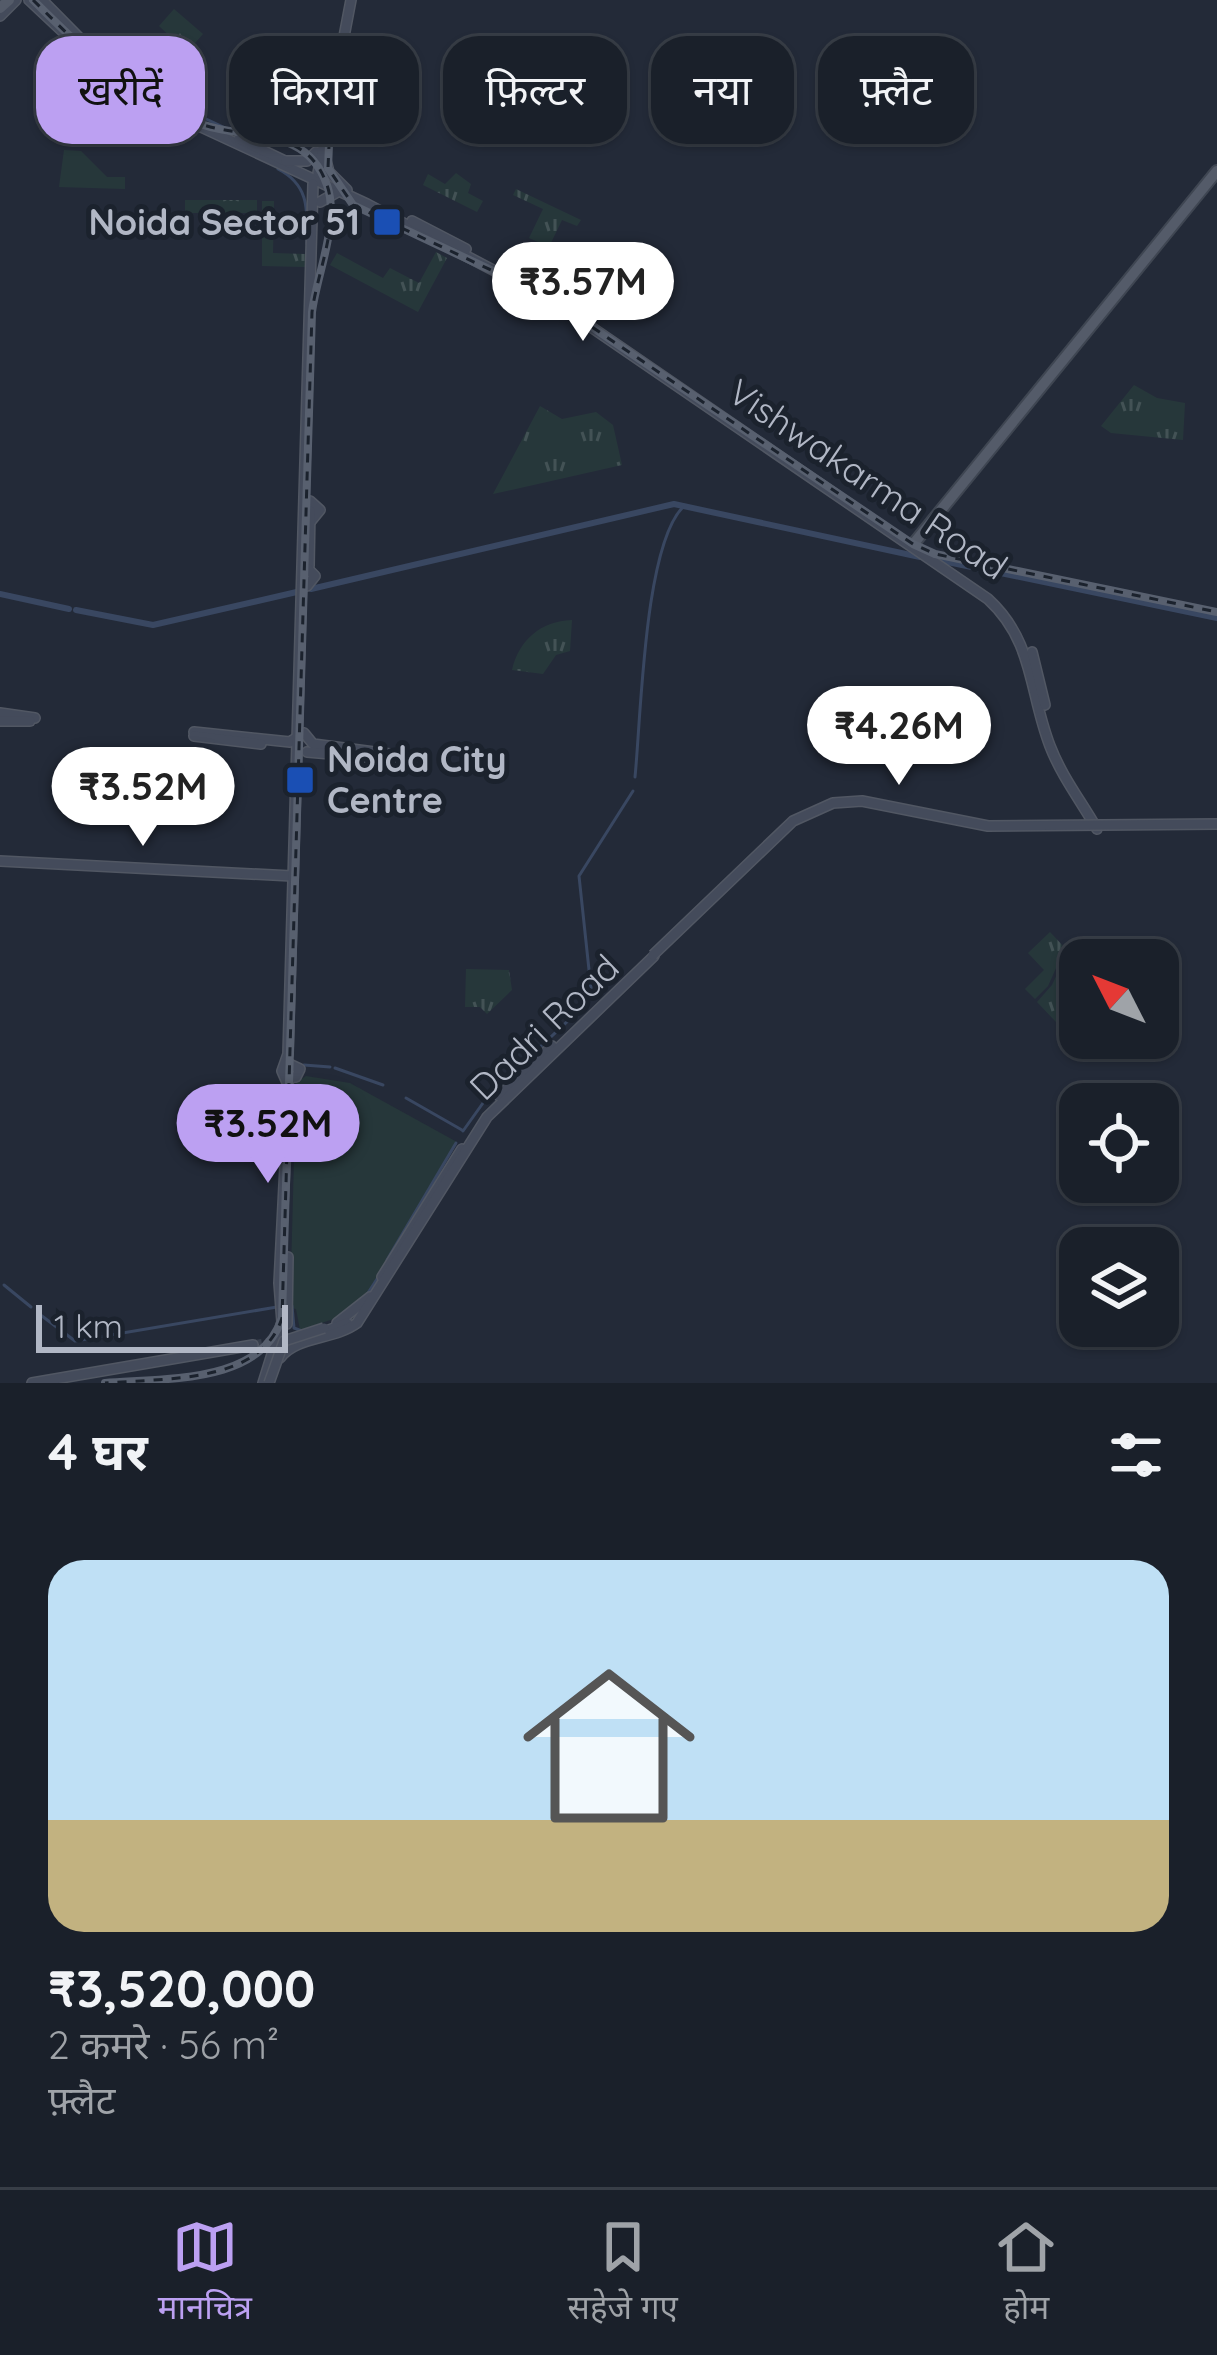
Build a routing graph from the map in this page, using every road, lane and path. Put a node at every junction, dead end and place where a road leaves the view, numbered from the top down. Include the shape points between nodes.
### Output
1 (35, 0) edge
2 (349, 0) edge
3 (73, 36) edge
4 (338, 36) edge
5 (341, 36) edge
6 (205, 126) edge
7 (205, 127) edge
8 (322, 144) edge
9 (249, 146) junction
10 (281, 162) junction
11 (1217, 173) edge
12 (343, 191) junction
13 (612, 339) junction
14 (311, 346) junction
15 (307, 430) junction
16 (771, 448) junction
17 (306, 456) junction
18 (807, 471) junction
19 (308, 474) junction
20 (828, 487) junction
21 (921, 547) junction
22 (973, 585) junction
23 (305, 590) junction
24 (0, 717) edge
25 (33, 719) dead end
26 (194, 734) dead end
27 (301, 746) junction
28 (403, 758) dead end
29 (296, 823) junction
30 (1217, 826) edge
31 (290, 843) dead end
32 (294, 862) junction
33 (0, 863) edge
34 (284, 876) junction
35 (293, 890) junction
36 (293, 996) junction
37 (290, 1078) junction
38 (284, 1259) junction
39 (392, 1266) junction
40 (288, 1275) junction
41 (284, 1298) junction
42 (370, 1298) junction
43 (360, 1314) junction
44 (287, 1325) junction
45 (299, 1336) dead end
46 (313, 1337) dead end
47 (203, 1357) junction
48 (266, 1366) edge
49 (56, 1378) junction
50 (32, 1383) edge
51 (43, 1383) edge
52 (72, 1383) edge

1 - 3 main road, Vishwakarma Road
2 - 4 main road
2 - 5 main road
6 - 9 main road, Vishwakarma Road
7 - 9 main road, Vishwakarma Road
8 - 14 main road
9 - 10 main road, Vishwakarma Road
10 - 12 main road, Vishwakarma Road
10 - 12 main road via 315,200
10 - 12 main road via 320,154
11 - 21 main road
12 - 13 main road, Vishwakarma Road via 462,249
13 - 16 main road, Vishwakarma Road
13 - 18 main road, Vishwakarma Road
14 - 15 main road
14 - 19 main road
15 - 17 main road
15 - 17 main road via 296,446
16 - 18 main road, Vishwakarma Road
16 - 20 main road
17 - 19 main road
18 - 20 main road, Vishwakarma Road
18 - 21 main road, Vishwakarma Road
19 - 23 main road
19 - 23 main road via 308,569 315,576
20 - 21 main road, Vishwakarma Road
21 - 22 main road, Vishwakarma Road
22 - 22 main road, Vishwakarma Road via 1009,611 1028,638 1058,752 1100,829 1086,819 1050,745 1027,653
23 - 27 main road
24 - 25 main road
26 - 27 main road
27 - 28 main road
27 - 29 main road
27 - 36 main road
29 - 31 main road
29 - 32 main road
30 - 39 main road, Dadri Road, bridge via 988,826 862,801 832,803 793,821 507,1092
32 - 34 main road
32 - 35 main road
33 - 34 main road
34 - 35 main road
35 - 36 main road
36 - 37 main road via 291,1063 300,1070
37 - 38 main road
37 - 40 main road
38 - 40 main road via 283,1282
38 - 41 main road
39 - 42 main road, Dadri Road
39 - 43 main road, Dadri Road
40 - 41 main road
41 - 44 main road
41 - 48 main road
42 - 43 main road
42 - 48 main road, bridge via 339,1322 288,1337
43 - 46 main road
43 - 48 main road via 344,1332 291,1346
44 - 45 main road
44 - 48 main road
47 - 48 main road
47 - 49 main road
47 - 52 main road
49 - 50 main road
49 - 51 main road

